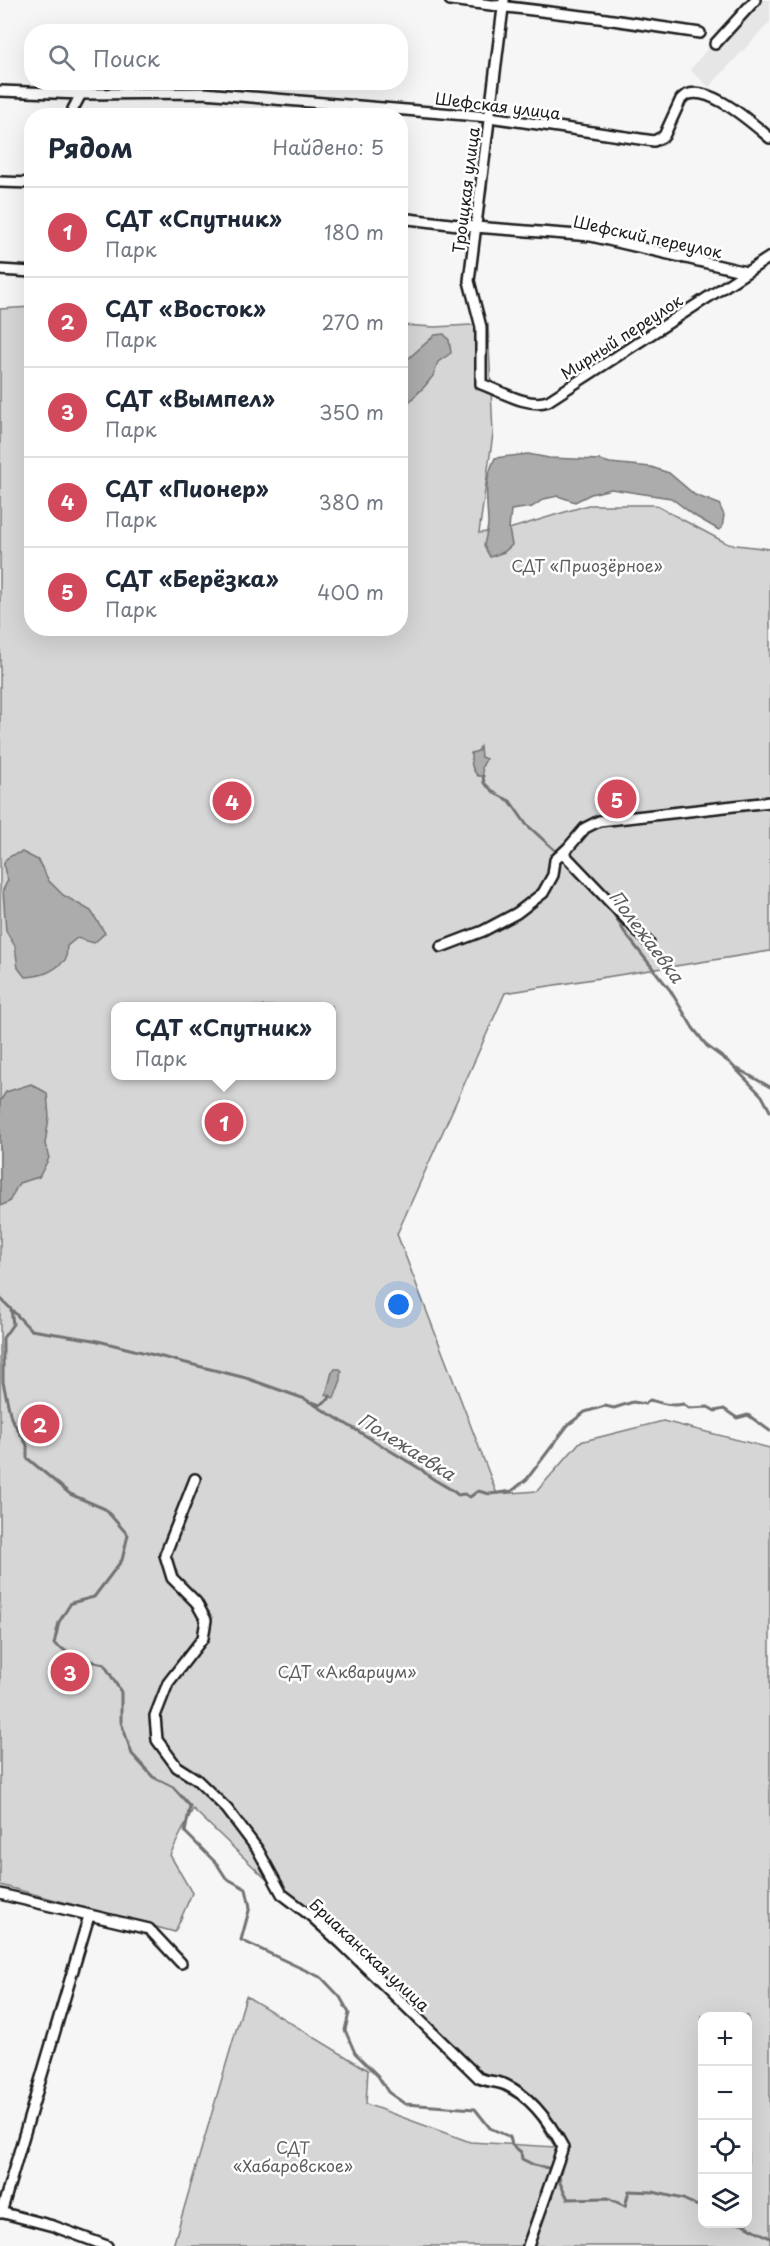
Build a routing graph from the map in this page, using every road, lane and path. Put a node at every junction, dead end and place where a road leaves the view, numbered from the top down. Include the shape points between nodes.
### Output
1 (450, 0) edge
2 (755, 0) edge
3 (504, 4) edge
4 (700, 33) dead end
5 (715, 44) dead end
6 (0, 91) edge
7 (81, 94) junction
8 (74, 108) edge
9 (382, 108) edge
10 (408, 110) edge
11 (489, 117) junction
12 (770, 138) edge
13 (0, 183) edge
14 (24, 183) edge
15 (408, 219) edge
16 (475, 227) junction
17 (770, 257) edge
18 (0, 270) edge
19 (24, 272) edge
20 (746, 272) junction
21 (481, 384) joint
22 (770, 802) edge
23 (563, 853) junction
24 (649, 943) dead end
25 (441, 947) dead end
26 (195, 1479) dead end
27 (0, 1894) edge
28 (89, 1916) junction
29 (181, 1963) dead end
30 (1, 2213) edge
31 (107, 2246) edge
32 (528, 2246) edge

1 - 3 street
2 - 5 street
3 - 4 street
3 - 11 street, Троицкая улица
6 - 7 street, Шефская улица
7 - 8 street
7 - 9 street, Шефская улица via 204,93
10 - 11 street, Шефская улица
11 - 12 street, Шефская улица via 654,141 664,136 681,99 686,94 698,93 726,104
11 - 16 street, Троицкая улица
13 - 14 street
15 - 16 street, Шефский переулок
16 - 20 street, Шефский переулок via 591,236
16 - 21 street, Троицкая улица via 469,281 480,327
17 - 20 street, Мирный переулок
18 - 19 street
20 - 21 street, Мирный переулок via 548,401 528,402
22 - 23 street via 599,821 585,828
23 - 24 street
23 - 25 street via 555,860 543,893 518,913
26 - 32 street, Бриаканская улица via 165,1555 172,1578 196,1602 206,1620 203,1638 168,1683 155,1716 157,1740 177,1767 196,1779 227,1809 258,1850 282,1894 342,1944 478,2078 506,2085 553,2127 563,2147
27 - 28 street
28 - 29 street via 149,1929
28 - 30 street
30 - 31 street via 53,2226

